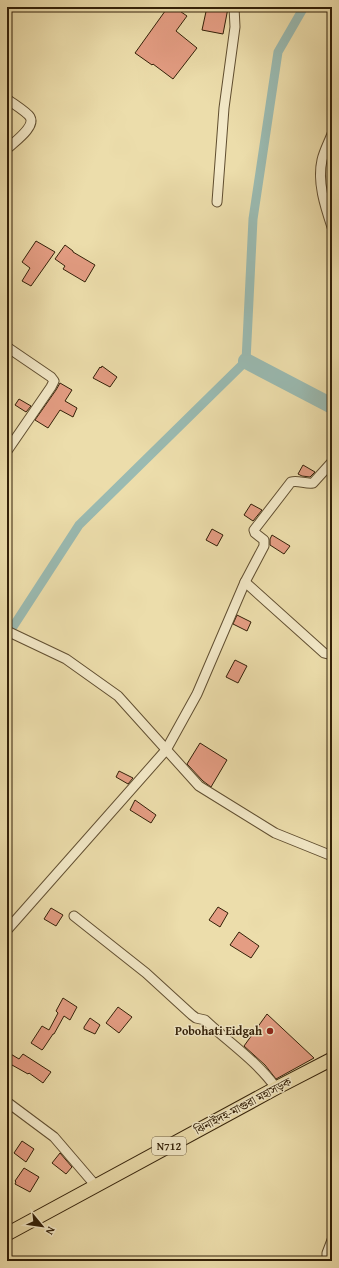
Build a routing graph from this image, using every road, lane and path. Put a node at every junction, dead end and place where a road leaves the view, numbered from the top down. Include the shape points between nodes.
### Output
1 (234, 7) edge
2 (7, 99) edge
3 (332, 134) edge
4 (7, 149) edge
5 (217, 202) dead end
6 (332, 227) edge
7 (7, 347) edge
8 (7, 451) edge
9 (332, 462) edge
10 (245, 582) junction
11 (7, 631) edge
12 (332, 655) edge
13 (166, 750) junction
14 (332, 856) edge
15 (74, 916) dead end
16 (7, 930) edge
17 (332, 1059) edge
18 (276, 1088) junction
19 (7, 1102) edge
20 (96, 1186) junction
21 (7, 1234) edge
22 (332, 1240) edge
23 (327, 1261) edge

1 - 5 street via 235,27 224,108
2 - 4 street via 30,116 31,122 29,128
3 - 6 street via 322,159 320,172
7 - 8 street via 54,381
9 - 10 street via 313,483 291,482 254,530 265,543
10 - 12 street via 314,644
10 - 13 street via 197,694
11 - 13 street via 66,659 118,696
13 - 14 street via 199,786 276,833
13 - 16 street
15 - 18 street via 146,973 192,1015 205,1020 269,1078
17 - 18 highway, ঝিনাইদহ-মাগুরা মহাসড়ক / N712
18 - 20 highway, ঝিনাইদহ-মাগুরা মহাসড়ক / N712
19 - 20 street via 54,1137
20 - 21 highway, ঝিনাইদহ-মাগুরা মহাসড়ক / N712
22 - 23 street

